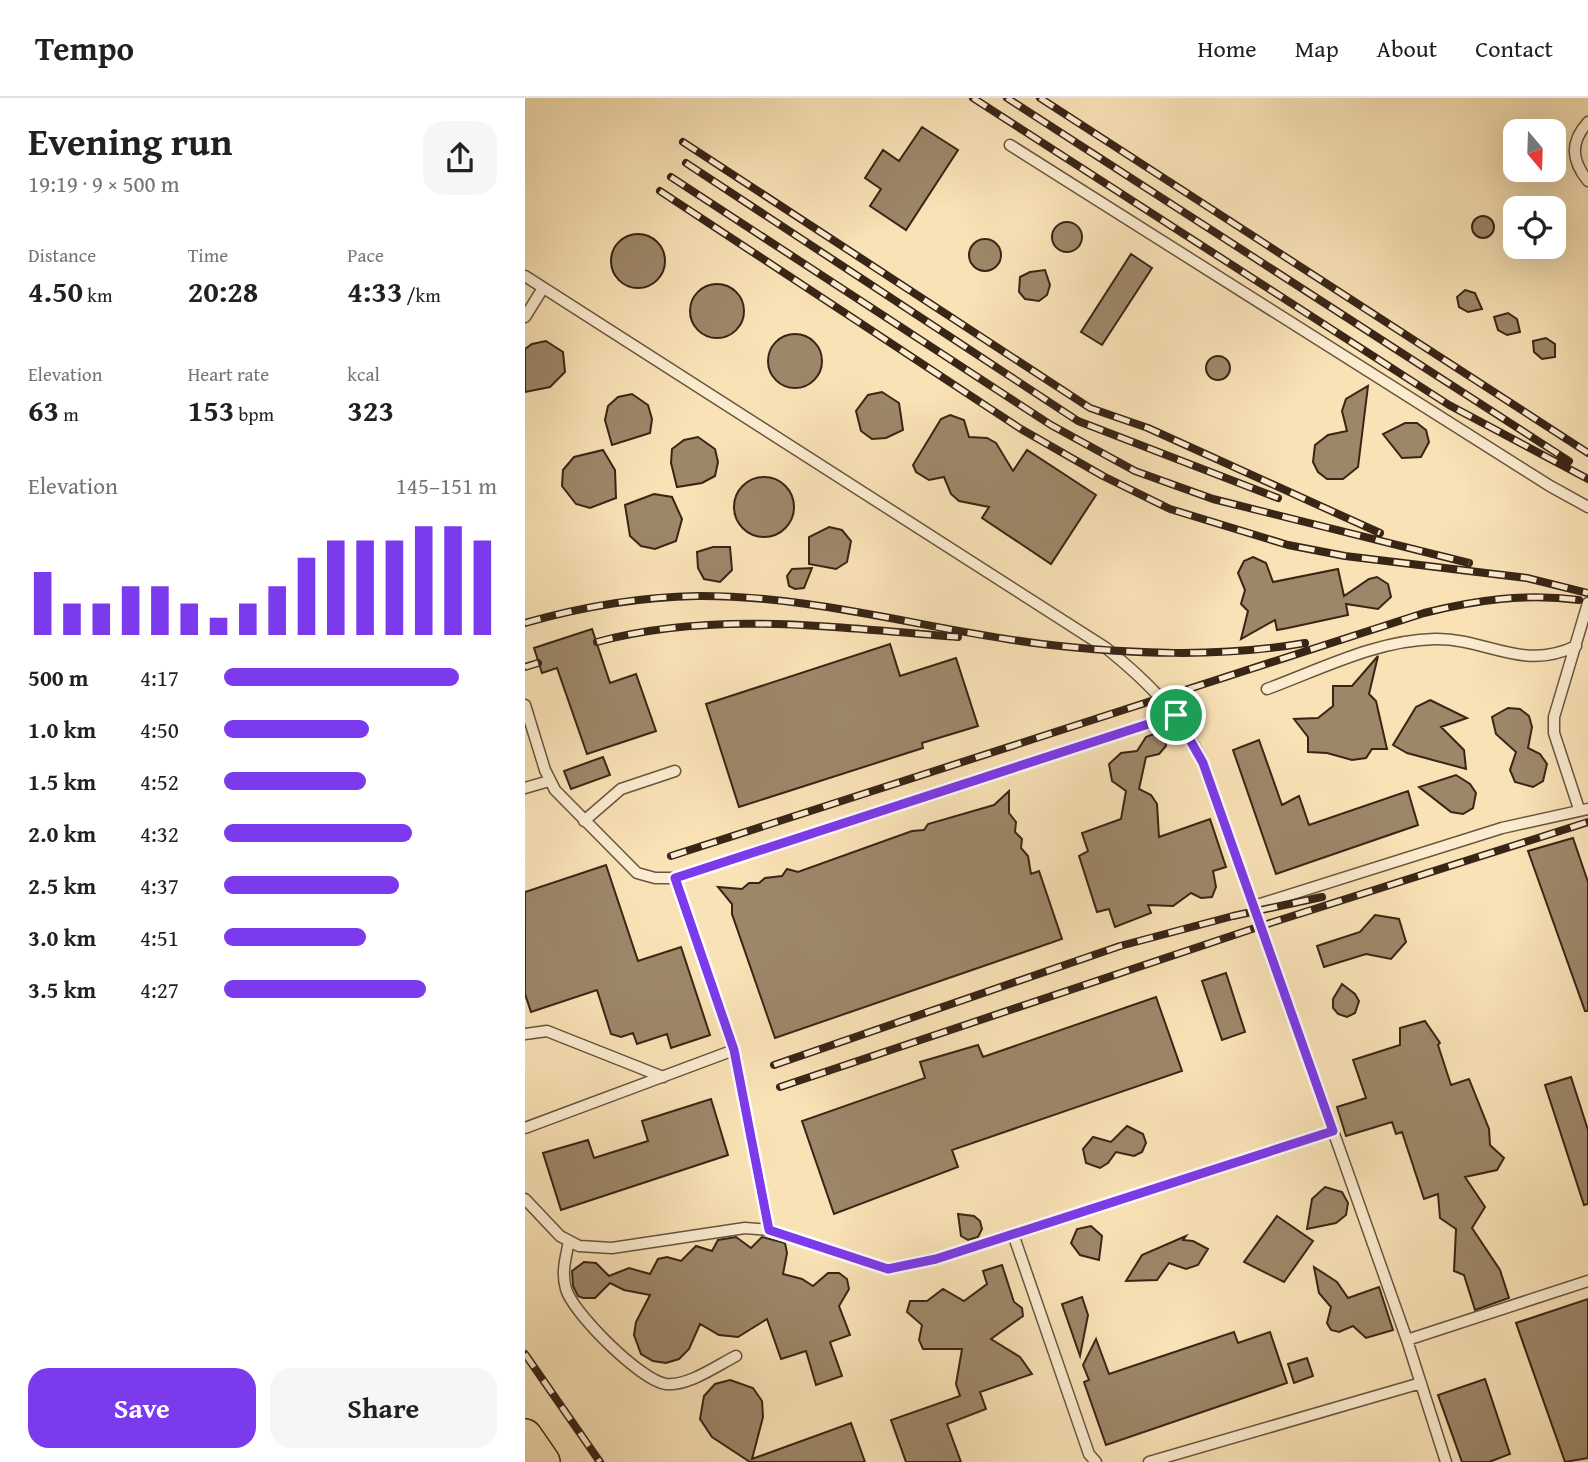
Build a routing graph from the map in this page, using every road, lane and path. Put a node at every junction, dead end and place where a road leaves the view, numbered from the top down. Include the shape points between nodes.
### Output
1 (1588, 122) edge
2 (1010, 145) dead end
3 (1588, 181) edge
4 (525, 276) edge
5 (543, 288) junction
6 (525, 317) edge
7 (1588, 507) edge
8 (1588, 603) edge
9 (1576, 646) junction
10 (1267, 689) dead end
11 (525, 705) edge
12 (1176, 715) junction
13 (675, 771) dead end
14 (549, 781) junction
15 (525, 789) edge
16 (1584, 809) edge
17 (584, 821) junction
18 (675, 878) junction
19 (1254, 906) junction
20 (525, 1034) edge
21 (734, 1050) junction
22 (663, 1077) junction
23 (525, 1128) edge
24 (1333, 1131) junction
25 (525, 1199) edge
26 (769, 1230) junction
27 (1013, 1234) junction
28 (569, 1241) junction
29 (1588, 1281) edge
30 (1407, 1340) junction
31 (736, 1356) dead end
32 (1421, 1383) junction
33 (525, 1436) edge
34 (543, 1462) edge
35 (1096, 1462) edge
36 (1149, 1462) edge
37 (1446, 1462) edge

1 - 3 lane via 1578,132 1573,150
2 - 7 lane
4 - 5 lane
5 - 6 lane
5 - 12 lane via 1106,648 1141,676
8 - 9 lane
9 - 10 lane via 1556,656 1531,657 1439,639 1413,641 1384,646
9 - 16 lane via 1554,717 1554,733
11 - 14 lane
12 - 18 lane
12 - 19 lane via 1203,763
13 - 17 lane via 621,789
14 - 15 lane
14 - 17 lane
16 - 19 lane via 1502,828
17 - 18 lane via 637,873
18 - 21 lane
19 - 24 lane
20 - 22 lane via 547,1031
21 - 22 lane
21 - 26 lane
22 - 23 lane
24 - 27 lane
24 - 30 lane
25 - 28 lane
26 - 27 lane via 888,1269
26 - 28 lane via 745,1228 612,1248
27 - 35 lane via 1089,1454
28 - 31 lane via 563,1273 570,1300 648,1378 666,1384 684,1382
29 - 30 lane
30 - 32 lane
32 - 36 lane
32 - 37 lane
33 - 34 main road

